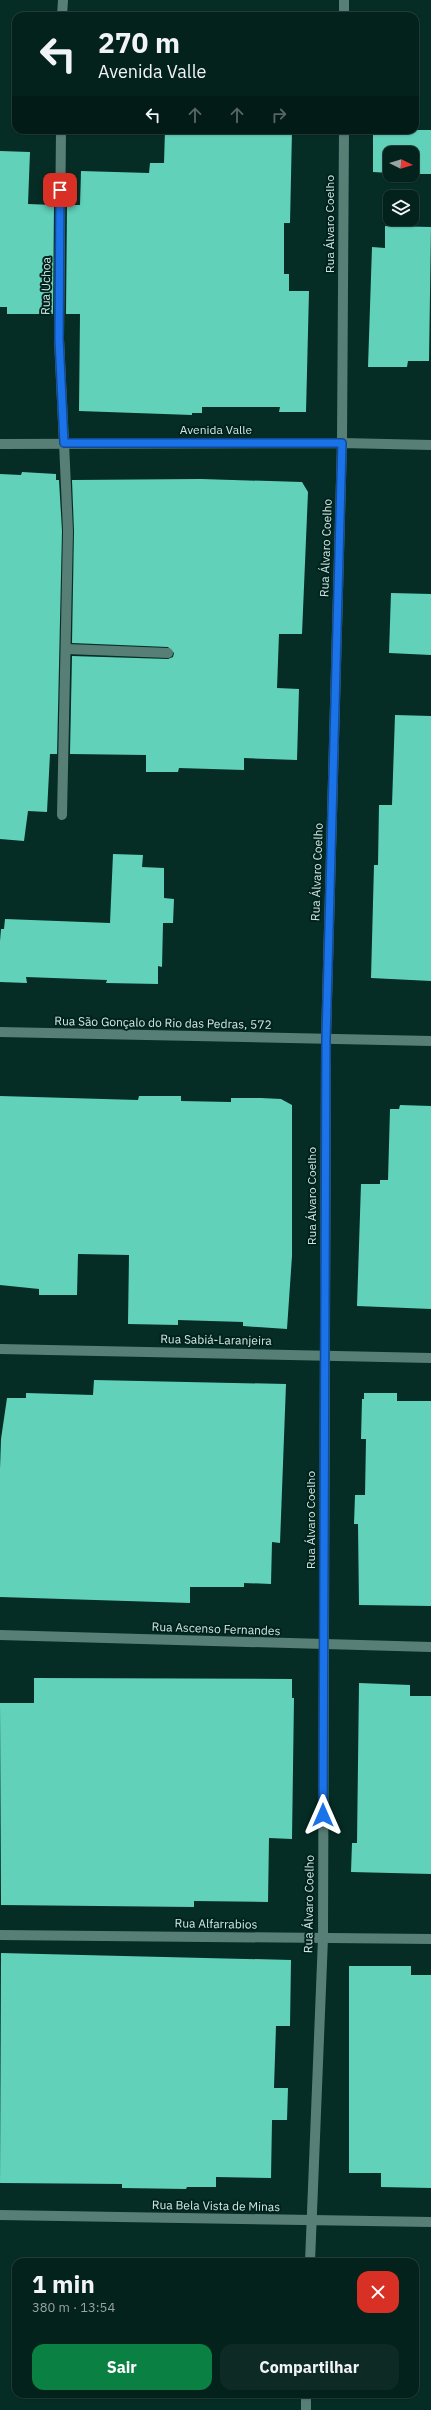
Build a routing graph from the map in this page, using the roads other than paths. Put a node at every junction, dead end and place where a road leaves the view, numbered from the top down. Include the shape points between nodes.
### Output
1 (63, 0) edge
2 (344, 0) edge
3 (62, 12) edge
4 (344, 12) edge
5 (61, 134) edge
6 (344, 134) edge
7 (64, 443) junction
8 (342, 443) junction
9 (0, 444) edge
10 (431, 445) edge
11 (67, 649) junction
12 (168, 653) dead end
13 (62, 815) dead end
14 (0, 1032) edge
15 (326, 1039) junction
16 (431, 1041) edge
17 (0, 1349) edge
18 (325, 1356) junction
19 (431, 1358) edge
20 (0, 1635) edge
21 (323, 1646) junction
22 (431, 1647) edge
23 (0, 1935) edge
24 (323, 1938) junction
25 (431, 1939) edge
26 (0, 2215) edge
27 (311, 2220) junction
28 (431, 2222) edge
29 (310, 2258) edge
30 (306, 2398) edge
31 (306, 2410) edge

1 - 3 street
2 - 4 street
5 - 7 street, Rua Uchoa via 59,339
6 - 8 street, Rua Álvaro Coelho
7 - 8 street, Avenida Valle
7 - 9 street, Avenida Valle
7 - 11 street, Rua Uchoa via 68,531
8 - 10 street, Avenida Valle
8 - 15 street, Rua Álvaro Coelho
11 - 12 street
11 - 13 street, Rua Uchoa
14 - 15 street, Rua São Gonçalo do Rio das Pedras, 572
15 - 16 street, Rua São Gonçalo do Rio das Pedras, 572
15 - 18 street, Rua Álvaro Coelho
17 - 18 street, Rua Sabiá-Laranjeira
18 - 19 street, Rua Sabiá-Laranjeira
18 - 21 street, Rua Álvaro Coelho
20 - 21 street, Rua Ascenso Fernandes
21 - 22 street, Rua Ascenso Fernandes
21 - 24 street, Rua Álvaro Coelho
23 - 24 street, Rua Alfarrabios
24 - 25 street, Rua Alfarrabios
24 - 27 street, Rua Álvaro Coelho
26 - 27 street, Rua Bela Vista de Minas
27 - 28 street, Rua Bela Vista de Minas
27 - 29 street, Rua Álvaro Coelho
30 - 31 street

